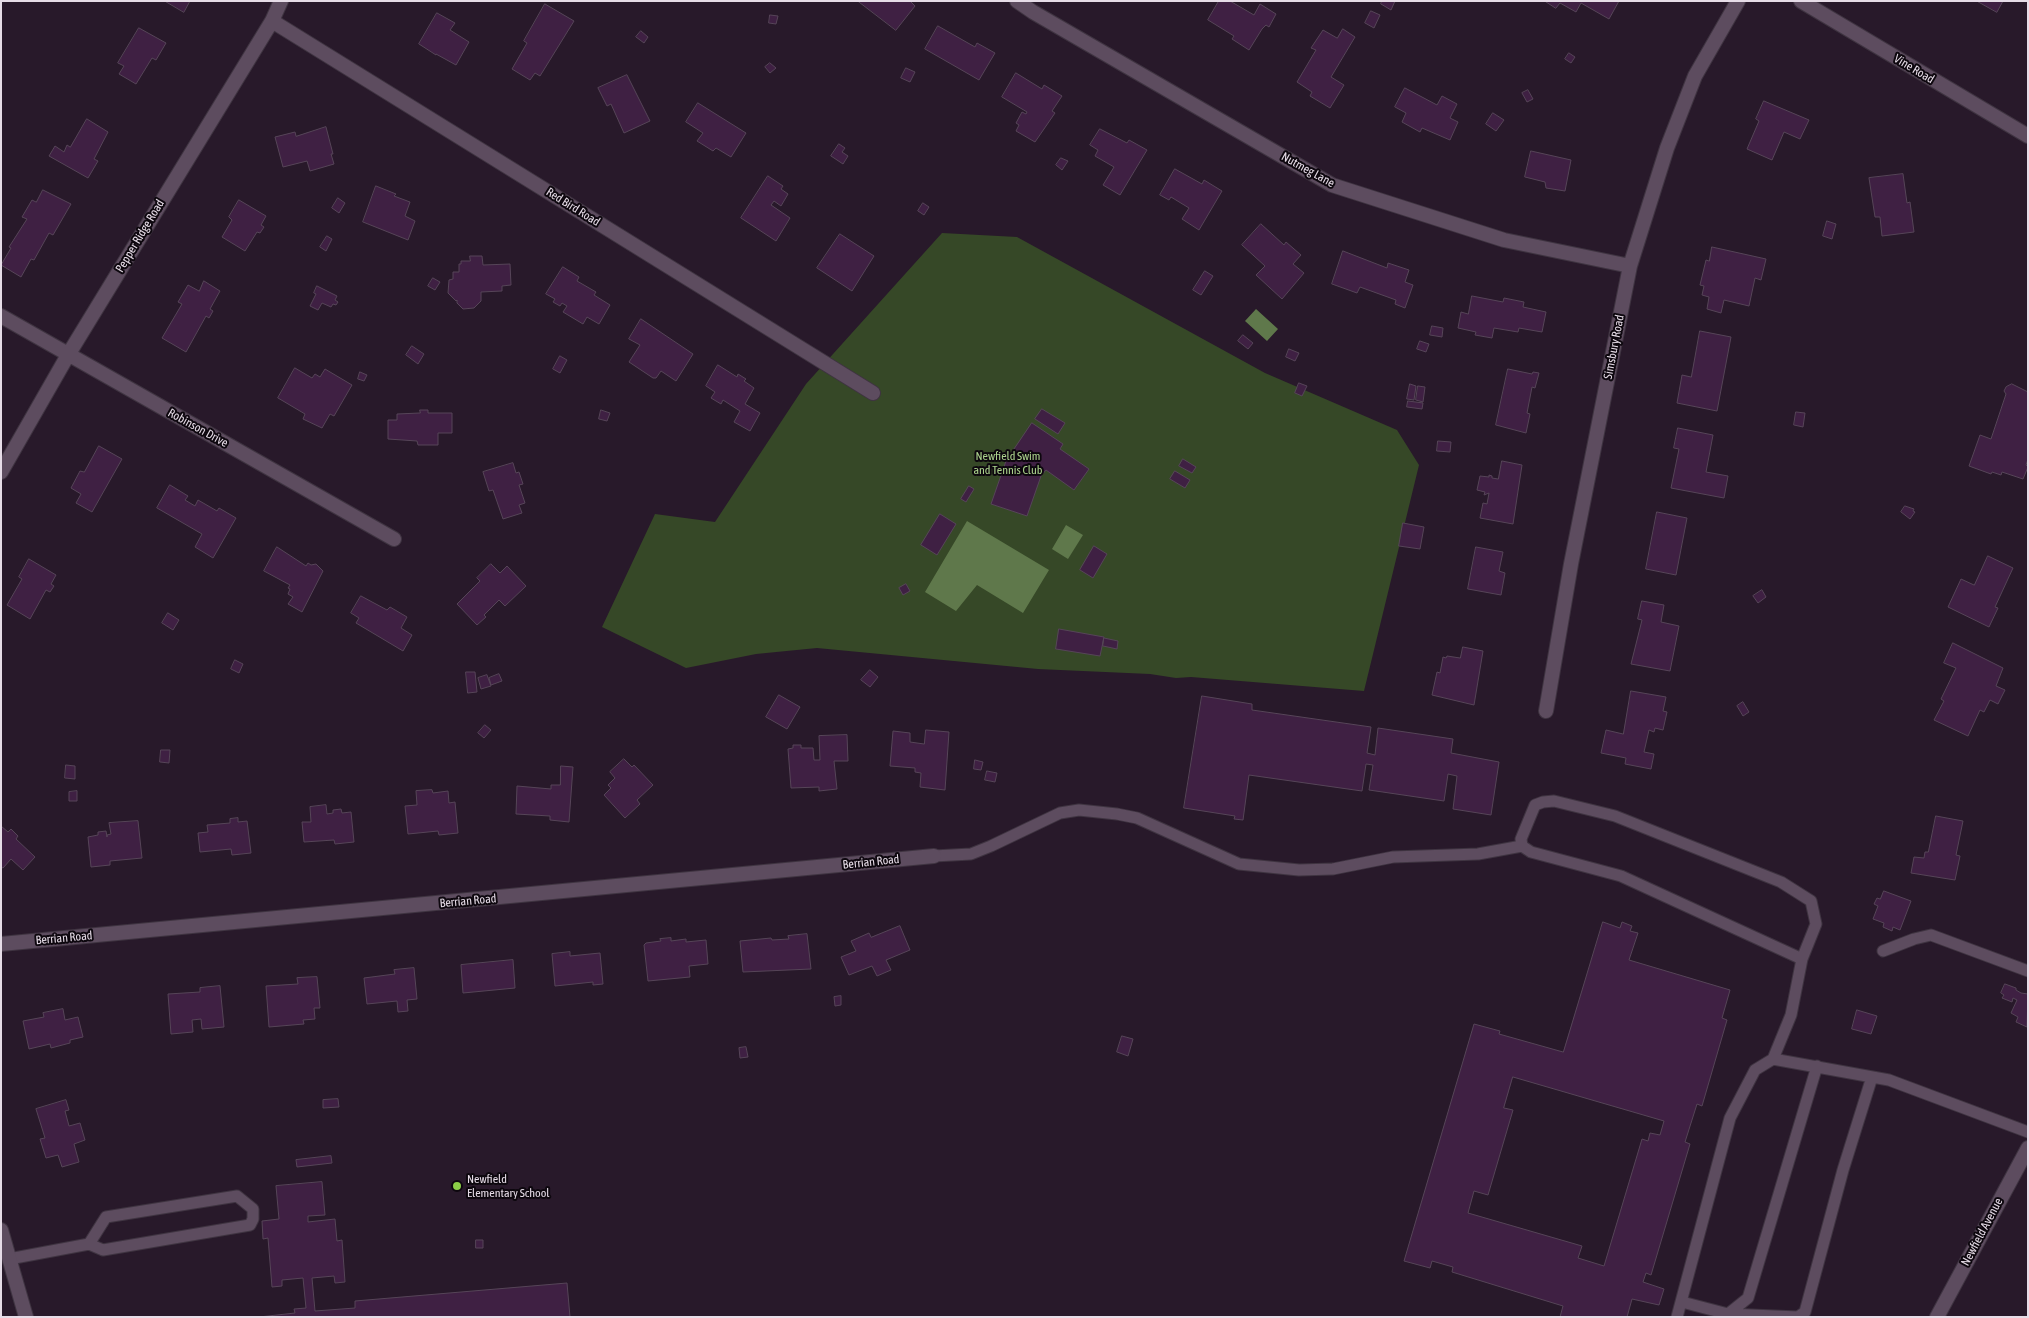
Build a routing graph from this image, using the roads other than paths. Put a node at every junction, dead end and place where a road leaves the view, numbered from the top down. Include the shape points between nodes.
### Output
1 (281, 1) edge
2 (1017, 1) edge
3 (1738, 1) edge
4 (1801, 1) edge
5 (272, 21) junction
6 (2028, 136) edge
7 (1630, 266) junction
8 (1, 316) edge
9 (68, 355) junction
10 (873, 393) dead end
11 (1, 472) edge
12 (394, 539) dead end
13 (1546, 711) dead end
14 (1522, 846) junction
15 (934, 856) joint
16 (1, 944) edge
17 (1883, 950) dead end
18 (1802, 959) junction
19 (2028, 971) edge
20 (1773, 1058) junction
21 (1817, 1066) junction
22 (1872, 1077) junction
23 (2028, 1132) edge
24 (2028, 1148) edge
25 (1, 1230) edge
26 (89, 1244) junction
27 (10, 1259) junction
28 (1682, 1302) junction
29 (1728, 1314) junction
30 (26, 1317) edge
31 (1677, 1317) edge
32 (1937, 1317) edge

1 - 5 street, Pepper Ridge Road
2 - 7 street, Nutmeg Lane via 1332,185 1504,240
3 - 7 street, Simsbury Road via 1694,76 1667,148
4 - 6 street, Vine Road
5 - 9 street, Pepper Ridge Road
5 - 10 street, Red Bird Road
7 - 13 street, Simsbury Road via 1571,564
8 - 9 street, Robinson Drive
9 - 11 street, Pepper Ridge Road
9 - 12 street, Robinson Drive
14 - 15 lane via 1478,854 1393,857 1333,869 1292,869 1238,864 1137,818 1079,810 1060,813 971,854
14 - 18 lane via 1531,852 1621,876
14 - 18 lane via 1521,839 1535,805 1554,801 1615,816 1782,882 1811,901 1816,924
15 - 16 street, Berrian Road
17 - 19 lane via 1931,936
18 - 20 lane via 1791,1015
20 - 21 lane
20 - 28 lane via 1755,1070 1730,1118
21 - 22 lane
21 - 29 lane via 1748,1298
22 - 23 lane via 1889,1080
22 - 29 lane via 1805,1312 1798,1316
24 - 32 street, Newfield Avenue
25 - 27 street
26 - 26 lane via 106,1217 237,1196 253,1208 250,1225 103,1250
26 - 27 lane
27 - 30 street
28 - 29 lane
28 - 31 lane

